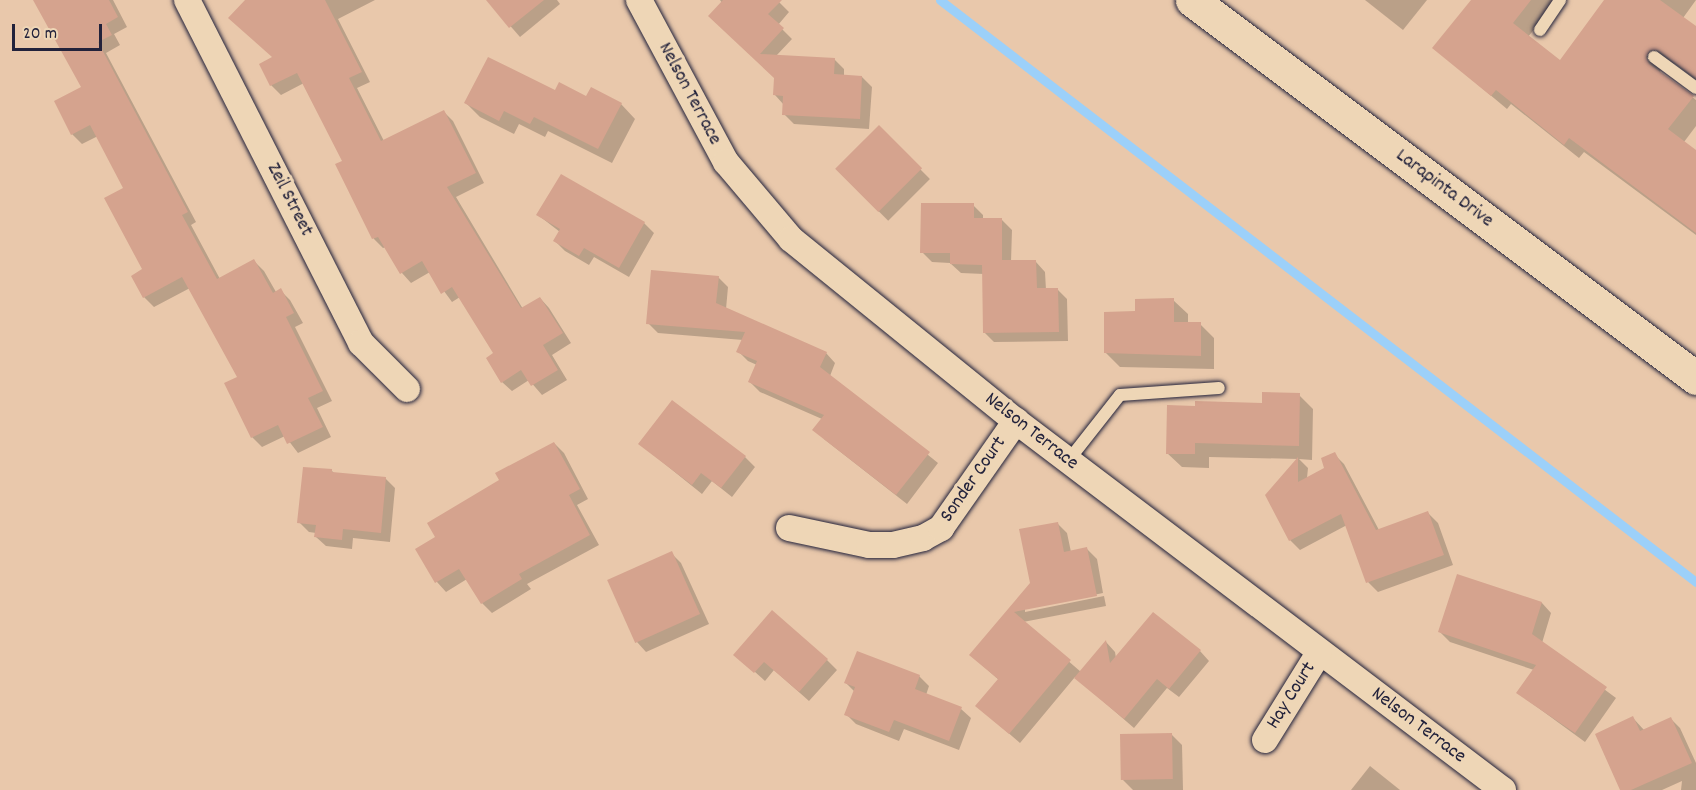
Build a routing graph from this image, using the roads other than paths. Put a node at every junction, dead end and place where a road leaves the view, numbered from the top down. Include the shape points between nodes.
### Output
1 (187, 0) edge
2 (639, 0) edge
3 (1192, 0) edge
4 (1560, 0) edge
5 (1540, 30) dead end
6 (1654, 57) dead end
7 (1696, 88) edge
8 (1696, 378) edge
9 (1219, 388) dead end
10 (407, 389) dead end
11 (1016, 421) junction
12 (1068, 461) junction
13 (789, 528) dead end
14 (1319, 653) junction
15 (1265, 740) dead end
16 (1503, 790) edge

1 - 10 street, Zeil Street via 361,343
2 - 11 street, Nelson Terrace via 726,162 791,239
3 - 8 main road, Larapinta Drive
4 - 5 lane
6 - 7 lane
9 - 12 lane via 1120,395
11 - 12 street, Nelson Terrace
11 - 13 street, Sonder Court via 941,528 923,538 893,545 869,545
12 - 14 street, Nelson Terrace
14 - 15 street, Hay Court
14 - 16 street, Nelson Terrace

